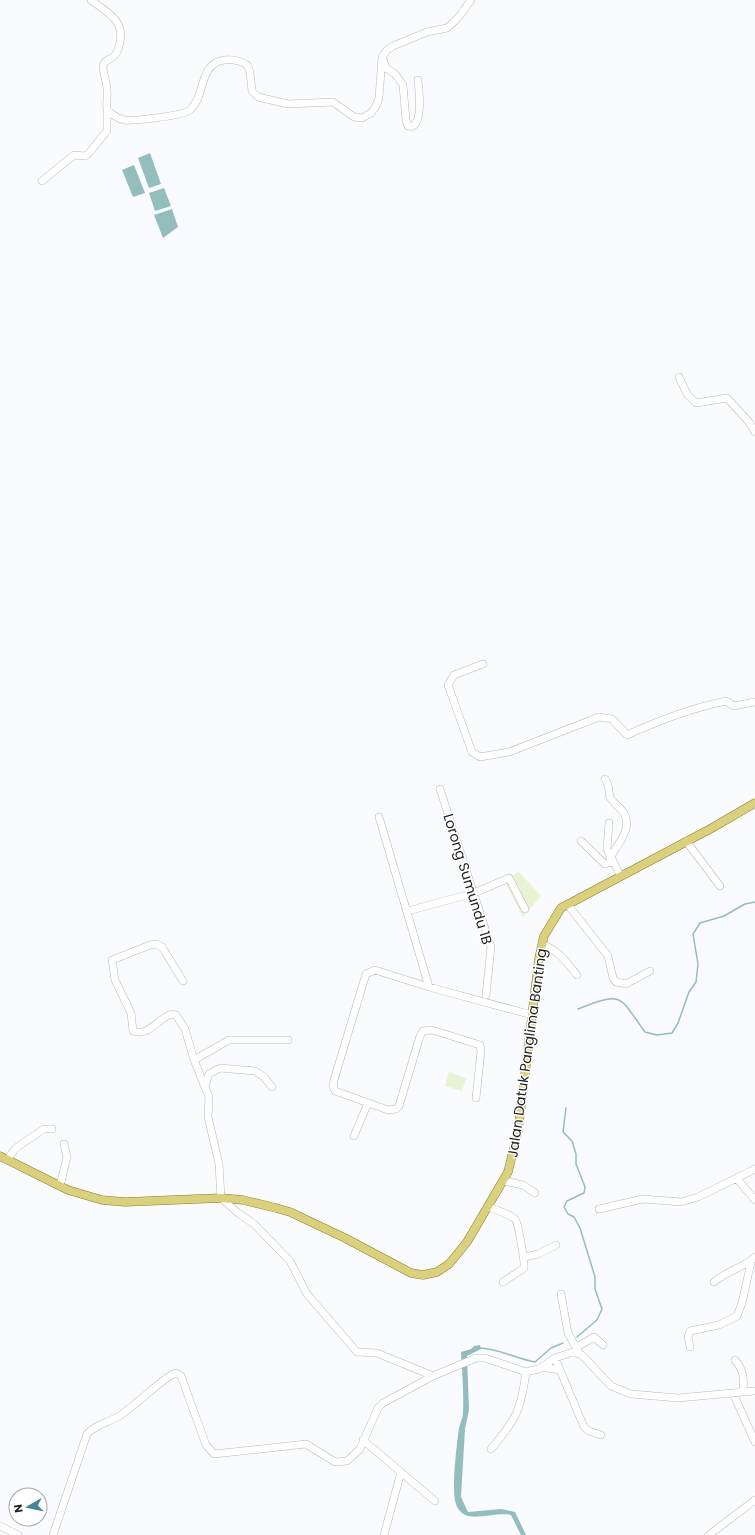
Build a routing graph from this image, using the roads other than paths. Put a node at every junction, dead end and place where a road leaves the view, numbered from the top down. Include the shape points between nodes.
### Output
1 (91, 0) edge
2 (104, 0) edge
3 (471, 0) edge
4 (106, 9) junction
5 (382, 57) junction
6 (418, 80) dead end
7 (107, 111) junction
8 (42, 181) dead end
9 (679, 377) dead end
10 (755, 432) edge
11 (484, 664) dead end
12 (755, 702) edge
13 (605, 779) dead end
14 (440, 789) dead end
15 (755, 802) edge
16 (379, 817) dead end
17 (609, 823) dead end
18 (581, 841) dead end
19 (686, 841) junction
20 (611, 860) junction
21 (620, 875) junction
22 (720, 886) dead end
23 (474, 893) junction
24 (568, 905) junction
25 (525, 909) dead end
26 (408, 911) junction
27 (542, 945) junction
28 (650, 971) dead end
29 (577, 975) dead end
30 (183, 980) dead end
31 (429, 987) junction
32 (486, 995) dead end
33 (532, 1015) junction
34 (288, 1040) dead end
35 (194, 1060) junction
36 (205, 1086) junction
37 (272, 1087) dead end
38 (476, 1098) dead end
39 (368, 1103) junction
40 (52, 1129) dead end
41 (354, 1136) dead end
42 (64, 1144) dead end
43 (4, 1158) edge
44 (755, 1169) edge
45 (738, 1178) junction
46 (504, 1181) junction
47 (60, 1186) junction
48 (535, 1193) dead end
49 (221, 1198) junction
50 (755, 1200) edge
51 (489, 1207) junction
52 (599, 1209) dead end
53 (556, 1245) dead end
54 (524, 1257) junction
55 (753, 1259) edge
56 (502, 1282) dead end
57 (714, 1282) dead end
58 (561, 1294) dead end
59 (603, 1345) dead end
60 (690, 1346) dead end
61 (578, 1350) junction
62 (555, 1358) junction
63 (735, 1360) dead end
64 (542, 1367) junction
65 (560, 1370) junction
66 (526, 1372) junction
67 (433, 1376) junction
68 (755, 1391) edge
69 (743, 1392) junction
70 (733, 1394) junction
71 (601, 1435) dead end
72 (363, 1440) junction
73 (755, 1442) edge
74 (491, 1449) dead end
75 (400, 1472) junction
76 (755, 1500) edge
77 (435, 1501) dead end
78 (0, 1526) edge
79 (18, 1535) edge
80 (53, 1535) edge
81 (384, 1535) edge
82 (709, 1535) edge

1 - 4 street
2 - 4 street
3 - 5 street via 447,28 427,32 398,44
4 - 7 street via 118,22 121,39 115,56 103,65 108,89
5 - 6 street via 386,68 395,74 403,85 406,121 411,127 418,120
5 - 7 street via 379,98 371,113 362,118 354,117 333,102 288,104 258,97 252,91 247,66 237,60 215,63 210,68 205,74 196,104 187,112 131,120
7 - 8 street via 107,131 88,154 74,155
9 - 10 street via 696,403 727,398
11 - 12 street via 454,675 448,685 472,752 480,757 509,752 599,717 612,718 627,735 694,708 726,701 734,706
13 - 20 street via 610,796 626,819 627,827
14 - 23 street, Lorong Sumundu 1B
15 - 19 main road, Jalan Datuk Panglima Banting
16 - 26 street
17 - 20 street via 607,842
18 - 20 street via 600,861 605,864
19 - 21 main road, Jalan Datuk Panglima Banting
19 - 22 street
20 - 21 street
21 - 24 main road, Jalan Datuk Panglima Banting
23 - 25 street via 509,878
23 - 26 street
23 - 32 street, Lorong Sumundu 1B via 491,947
24 - 27 main road, Jalan Datuk Panglima Banting via 562,908 549,926
24 - 28 street via 608,956 616,982 626,984
26 - 31 street
27 - 29 street via 557,952
27 - 33 main road, Jalan Datuk Panglima Banting
30 - 35 street via 159,945 150,945 112,960 115,980 131,1013 132,1031 142,1032 150,1029 168,1014 176,1015 185,1029
31 - 33 street
31 - 39 street via 375,970 366,974 333,1086 335,1091
33 - 46 main road, Jalan Datuk Panglima Banting via 518,1131 513,1157
34 - 35 street via 229,1040
35 - 36 street
36 - 37 street via 209,1074 220,1068 255,1071 264,1076
36 - 49 street via 210,1101 208,1117 221,1174
38 - 39 street via 480,1045 432,1030 423,1031 420,1036 399,1106 388,1110
39 - 41 street
40 - 43 street via 44,1130
42 - 47 street via 67,1157
43 - 47 main road, Jalan Datuk Panglima Banting
44 - 45 street
45 - 50 street
45 - 52 street via 681,1202 643,1199
46 - 48 street via 523,1185
46 - 51 main road, Jalan Datuk Panglima Banting
47 - 49 main road, Jalan Datuk Panglima Banting via 80,1195 115,1202
49 - 51 main road, Jalan Datuk Panglima Banting via 258,1203 290,1212 411,1273 423,1275 442,1269 456,1256
49 - 67 street via 238,1214 254,1224 287,1258 307,1294 353,1349 360,1353 380,1354
51 - 54 street via 518,1222
53 - 54 street via 538,1254
54 - 56 street via 524,1268
55 - 57 street via 720,1276
55 - 60 street via 737,1316 719,1325 690,1331
58 - 61 street via 568,1333
59 - 61 street via 594,1337
61 - 62 street
61 - 70 street via 611,1386 631,1394 672,1398
62 - 64 street
62 - 65 street
63 - 69 street via 741,1366 744,1377
64 - 65 street
64 - 66 street
65 - 71 street via 584,1428
66 - 67 street via 485,1358 468,1360
66 - 74 street via 524,1391 516,1416
67 - 72 street via 383,1403 378,1408
68 - 69 street
69 - 70 street
70 - 73 street
72 - 75 street
72 - 80 street via 360,1449 352,1457 339,1462 331,1460 306,1444 214,1454 206,1445 181,1376 176,1373 146,1393 119,1416 99,1424 87,1434
75 - 77 street
75 - 81 street
76 - 82 street
78 - 79 street

